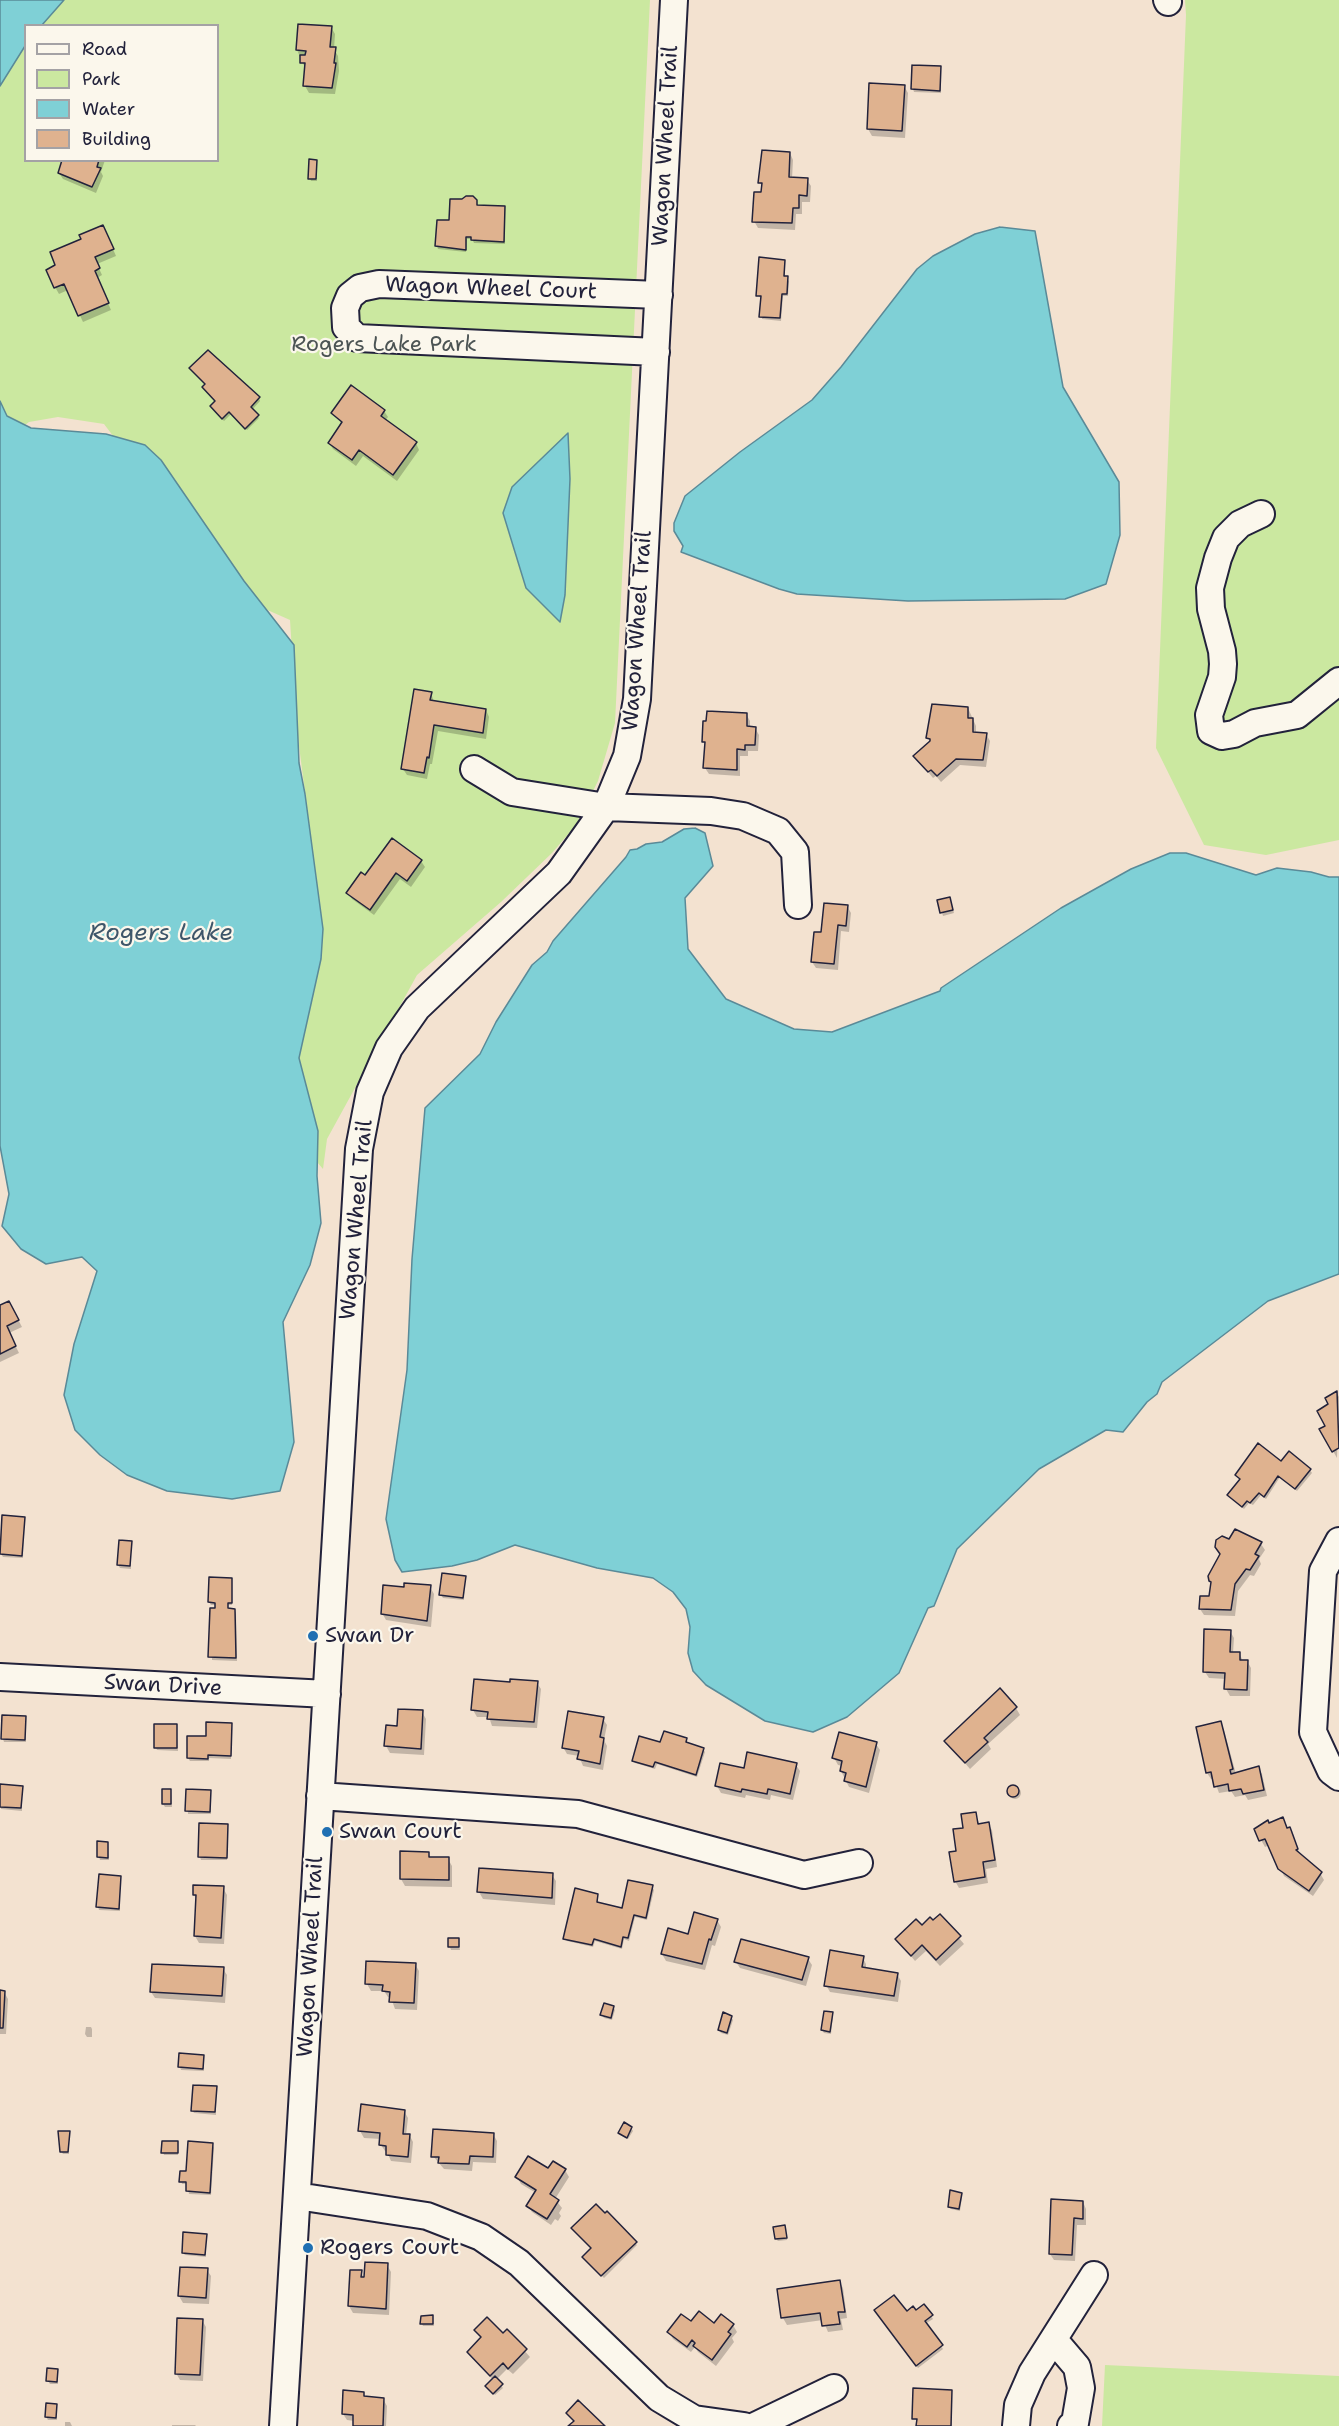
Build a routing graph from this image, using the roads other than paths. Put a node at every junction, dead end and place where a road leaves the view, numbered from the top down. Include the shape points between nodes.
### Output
1 (674, 0) edge
2 (658, 295) junction
3 (656, 352) junction
4 (1261, 514) dead end
5 (1339, 681) edge
6 (474, 769) dead end
7 (606, 807) junction
8 (798, 905) dead end
9 (1339, 1541) edge
10 (0, 1677) edge
11 (327, 1694) junction
12 (1339, 1777) edge
13 (320, 1796) junction
14 (860, 1863) dead end
15 (297, 2196) junction
16 (1094, 2275) dead end
17 (1054, 2340) junction
18 (834, 2388) dead end
19 (283, 2426) edge
20 (744, 2426) edge
21 (755, 2426) edge
22 (1016, 2426) edge
23 (1071, 2426) edge

1 - 2 street, Wagon Wheel Trail
2 - 3 street, Wagon Wheel Trail
2 - 3 street, Wagon Wheel Court via 379,284 360,288 350,296 345,308 346,327 357,339
3 - 7 street, Wagon Wheel Trail via 637,699 627,756
4 - 5 street via 1240,524 1226,538 1210,588 1223,664 1209,715 1212,731 1222,736 1234,734 1256,723 1297,715
6 - 7 street via 512,792
7 - 8 street via 711,811 743,816 778,831 795,852
7 - 11 street, Wagon Wheel Trail via 559,873 417,1008 388,1048 370,1092 359,1149
9 - 12 street via 1323,1571 1313,1732 1331,1772
10 - 11 street, Swan Drive
11 - 13 street, Wagon Wheel Trail
13 - 14 street via 578,1814 804,1875
13 - 15 street, Wagon Wheel Trail
15 - 19 street, Wagon Wheel Trail
15 - 20 street via 427,2217 481,2237 519,2264 659,2398 694,2419
16 - 17 street
17 - 22 street via 1018,2404
17 - 23 street via 1077,2367 1081,2388 1075,2423
18 - 21 street

